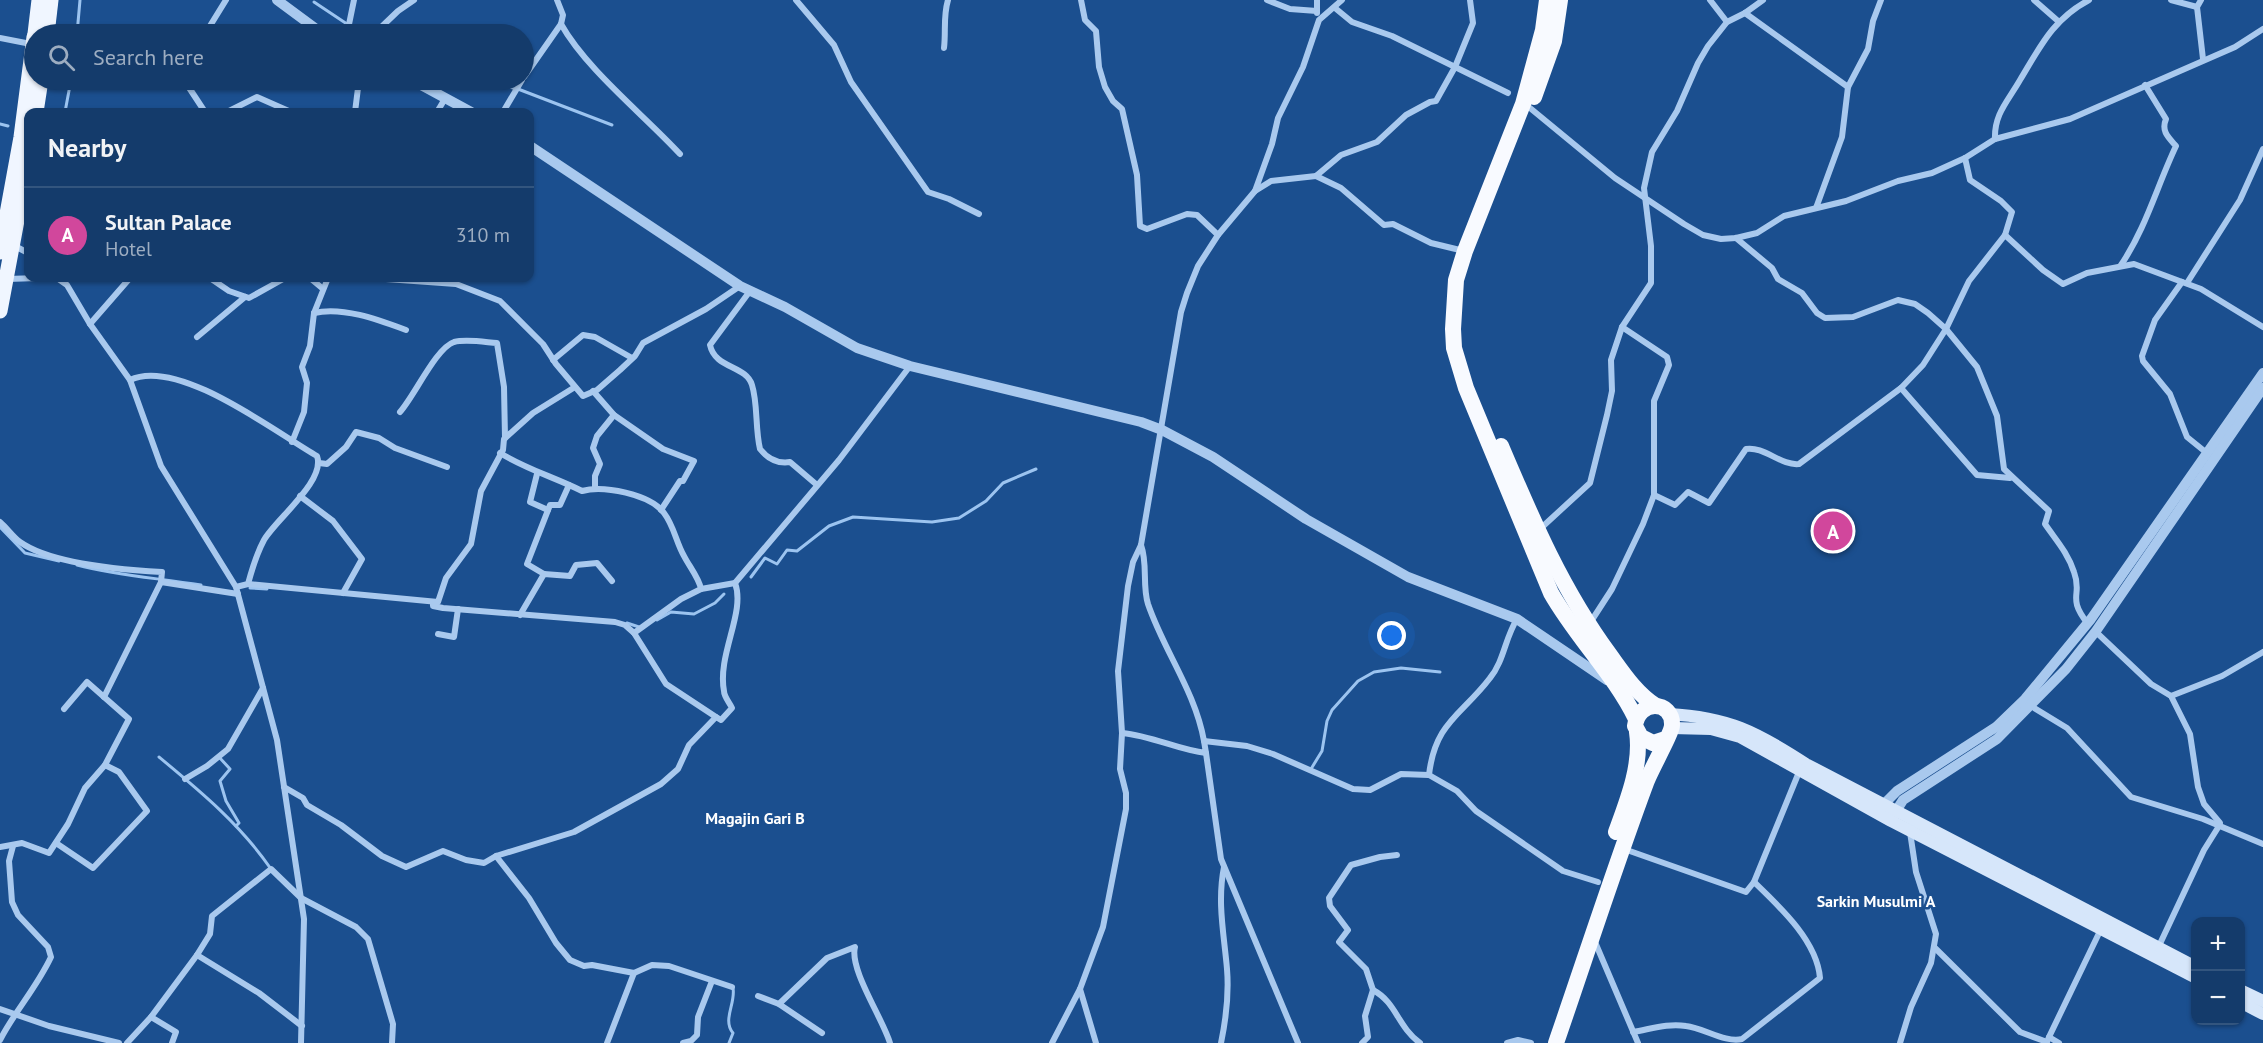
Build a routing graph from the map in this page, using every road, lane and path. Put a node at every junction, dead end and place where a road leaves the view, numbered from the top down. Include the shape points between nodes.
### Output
1 (39, 0) edge
2 (51, 0) edge
3 (226, 0) edge
4 (278, 0) edge
5 (354, 0) edge
6 (414, 0) edge
7 (557, 0) edge
8 (796, 0) edge
9 (948, 0) edge
10 (1081, 0) edge
11 (1267, 0) edge
12 (1317, 0) edge
13 (1342, 0) edge
14 (1470, 0) edge
15 (1547, 0) edge
16 (1560, 0) edge
17 (1710, 0) edge
18 (1763, 0) edge
19 (1881, 0) edge
20 (2034, 0) edge
21 (2089, 0) edge
22 (2171, 0) edge
23 (2201, 0) edge
24 (1335, 8) junction
25 (2197, 8) junction
26 (1317, 11) junction
27 (1745, 13) junction
28 (1319, 20) junction
29 (2058, 21) junction
30 (1727, 22) junction
31 (36, 24) edge
32 (47, 24) edge
33 (212, 24) edge
34 (310, 24) edge
35 (349, 24) edge
36 (384, 24) edge
37 (561, 24) junction
38 (2263, 29) edge
39 (0, 38) edge
40 (24, 39) edge
41 (944, 48) dead end
42 (2203, 59) junction
43 (534, 62) edge
44 (1455, 67) junction
45 (2145, 85) junction
46 (1848, 87) junction
47 (27, 90) edge
48 (39, 90) edge
49 (191, 90) edge
50 (358, 90) edge
51 (432, 90) edge
52 (516, 90) edge
53 (1508, 93) dead end
54 (446, 97) junction
55 (25, 108) edge
56 (37, 108) edge
57 (203, 108) edge
58 (235, 108) edge
59 (282, 108) edge
60 (356, 108) edge
61 (439, 108) edge
62 (464, 108) edge
63 (505, 108) edge
64 (1530, 108) junction
65 (24, 115) edge
66 (1995, 139) junction
67 (2263, 149) edge
68 (534, 150) edge
69 (680, 154) dead end
70 (1965, 158) junction
71 (1316, 176) junction
72 (24, 177) edge
73 (1255, 191) junction
74 (1644, 199) junction
75 (1816, 207) junction
76 (979, 214) dead end
77 (1218, 235) junction
78 (2005, 235) junction
79 (1736, 238) junction
80 (5, 247) edge
81 (1465, 251) junction
82 (24, 252) edge
83 (2121, 265) junction
84 (24, 278) edge
85 (4, 279) edge
86 (63, 282) edge
87 (127, 282) edge
88 (216, 282) edge
89 (279, 282) edge
90 (315, 282) edge
91 (326, 282) edge
92 (460, 282) edge
93 (2185, 282) junction
94 (322, 288) junction
95 (745, 288) junction
96 (245, 297) junction
97 (0, 311) edge
98 (314, 313) junction
99 (90, 324) junction
100 (1622, 327) junction
101 (2263, 327) edge
102 (1946, 329) junction
103 (406, 330) dead end
104 (197, 337) dead end
105 (632, 358) junction
106 (553, 360) junction
107 (910, 366) junction
108 (2263, 373) edge
109 (130, 380) junction
110 (575, 387) junction
111 (1901, 388) junction
112 (2263, 388) edge
113 (593, 391) junction
114 (400, 412) dead end
115 (614, 415) junction
116 (1162, 430) junction
117 (504, 439) junction
118 (292, 442) junction
119 (500, 453) junction
120 (2208, 454) junction
121 (319, 463) junction
122 (447, 467) dead end
123 (537, 474) junction
124 (2011, 478) junction
125 (569, 485) junction
126 (817, 485) junction
127 (595, 488) junction
128 (1654, 495) junction
129 (300, 496) junction
130 (548, 510) junction
131 (661, 510) junction
132 (0, 522) edge
133 (1537, 531) junction
134 (1141, 545) junction
135 (544, 574) junction
136 (161, 579) junction
137 (612, 580) dead end
138 (248, 584) junction
139 (735, 584) junction
140 (236, 587) junction
141 (701, 589) junction
142 (343, 593) junction
143 (238, 594) junction
144 (434, 602) junction
145 (458, 609) junction
146 (520, 613) junction
147 (1517, 619) junction
148 (1588, 626) junction
149 (2092, 627) junction
150 (634, 633) junction
151 (438, 634) dead end
152 (2263, 652) edge
153 (1615, 685) junction
154 (263, 688) junction
155 (2171, 696) junction
156 (104, 697) junction
157 (2031, 706) junction
158 (64, 709) dead end
159 (716, 717) junction
160 (1665, 722) junction
161 (1636, 726) junction
162 (1122, 733) junction
163 (1204, 741) junction
164 (1206, 753) junction
165 (105, 765) junction
166 (1800, 772) junction
167 (1430, 775) junction
168 (185, 779) dead end
169 (284, 786) junction
170 (1880, 808) junction
171 (1893, 815) junction
172 (2219, 825) junction
173 (1910, 830) junction
174 (56, 843) junction
175 (2263, 844) edge
176 (13, 846) junction
177 (0, 847) edge
178 (1621, 848) junction
179 (496, 855) junction
180 (1397, 855) dead end
181 (1224, 867) junction
182 (1598, 882) junction
183 (1754, 882) junction
184 (301, 898) junction
185 (2101, 929) junction
186 (1592, 936) junction
187 (1935, 948) junction
188 (2158, 948) junction
189 (197, 955) junction
190 (2191, 964) edge
191 (634, 973) junction
192 (2191, 975) edge
193 (712, 981) junction
194 (732, 987) dead end
195 (1080, 989) junction
196 (1373, 990) junction
197 (2245, 992) edge
198 (758, 996) dead end
199 (2263, 1001) edge
200 (779, 1004) junction
201 (2245, 1004) edge
202 (0, 1009) edge
203 (14, 1012) junction
204 (2263, 1014) edge
205 (151, 1017) junction
206 (302, 1026) junction
207 (1634, 1032) junction
208 (822, 1033) dead end
209 (2049, 1037) junction
210 (0, 1040) edge
211 (119, 1043) edge
212 (128, 1043) edge
213 (172, 1043) edge
214 (301, 1043) edge
215 (392, 1043) edge
216 (607, 1043) edge
217 (683, 1043) edge
218 (890, 1043) edge
219 (1052, 1043) edge
220 (1096, 1043) edge
221 (1221, 1043) edge
222 (1298, 1043) edge
223 (1362, 1043) edge
224 (1419, 1043) edge
225 (1507, 1043) edge
226 (1531, 1043) edge
227 (1544, 1043) edge
228 (1556, 1043) edge
229 (1638, 1043) edge
230 (1900, 1043) edge
231 (2059, 1043) edge

1 - 31 main road
2 - 32 main road
3 - 33 street
4 - 34 street
5 - 35 street
6 - 36 street
7 - 37 street via 563,15
8 - 76 street via 834,45 850,82 928,192
9 - 41 street
10 - 77 street via 1085,20 1096,31 1105,87 1122,109 1137,175 1140,226 1147,230 1187,214 1197,215
11 - 26 street via 1290,9
12 - 26 street
13 - 24 street
14 - 44 street via 1473,23
15 - 81 highway via 1523,105
16 - 64 highway via 1554,41
17 - 30 street
18 - 27 street
19 - 46 street via 1872,21 1869,49
20 - 29 street
21 - 29 street
22 - 25 street
23 - 25 street
24 - 28 street
24 - 44 street via 1352,22 1392,36
25 - 42 street
26 - 28 street
27 - 30 street
27 - 46 street
28 - 73 street via 1303,67 1278,118
29 - 66 street via 1996,119
30 - 74 street via 1698,63 1677,111 1659,137 1652,152
37 - 43 street
37 - 69 street via 603,76
38 - 42 street via 2235,47
39 - 40 street
42 - 45 street
44 - 53 street
44 - 71 street via 1436,101 1406,115 1377,142 1341,155
45 - 66 street via 2070,119
45 - 83 street via 2166,119 2165,132 2176,146 2141,231
46 - 75 street via 1842,136
47 - 55 main road
48 - 56 main road
49 - 57 street
50 - 60 street
51 - 54 street
52 - 63 street
54 - 61 street
54 - 62 street
58 - 59 street via 257,97
64 - 74 street
64 - 133 highway via 1485,222 1462,315 1465,348 1475,381
65 - 80 main road
66 - 70 street
67 - 93 street via 2240,200
68 - 95 street
70 - 75 street via 1907,181
70 - 78 street via 1970,180 2012,212
71 - 73 street via 1271,181
71 - 81 street via 1341,188 1384,225 1393,224 1431,243
72 - 80 main road
73 - 77 street
74 - 79 street via 1703,235
74 - 100 street via 1651,246 1651,283
75 - 79 street via 1784,216 1757,233
77 - 116 street via 1198,266 1181,312
78 - 83 street via 2063,284
78 - 102 street via 1969,281
79 - 102 street via 1772,267 1778,279 1802,293 1825,318 1853,317 1898,300 1915,304
80 - 82 street
80 - 85 main road
81 - 153 highway via 1454,296 1453,329 1454,348 1466,388 1551,593
83 - 93 street via 2141,266
84 - 85 street
85 - 97 main road
86 - 99 street
87 - 99 street
88 - 96 street
89 - 96 street
90 - 94 street
91 - 94 street
92 - 106 street via 501,301 543,344
93 - 101 street
93 - 120 street via 2155,320 2142,356 2170,394 2187,437
94 - 98 street
95 - 105 street via 643,343
95 - 107 street via 857,348
95 - 126 street via 710,345 711,350 723,365 740,372 752,384 759,449 780,464 790,462
96 - 104 street
98 - 103 street via 369,316
98 - 118 street via 312,336 302,367 307,383 304,412
99 - 109 street
100 - 128 street via 1668,361 1654,401
100 - 133 street via 1610,366 1611,391 1590,483
102 - 111 street via 1923,365
102 - 124 street via 1977,367 1997,416 2002,465
105 - 106 street via 595,337 583,335
105 - 113 street
106 - 110 street
107 - 116 street
107 - 126 street
108 - 120 street
109 - 118 street via 141,375 204,389 268,424
109 - 140 street via 161,466
110 - 113 street via 583,396
110 - 117 street via 533,413
111 - 124 street via 1977,475
111 - 128 street via 1799,464 1750,448 1742,452 1709,502 1688,492 1675,505
112 - 149 street
113 - 115 street
114 - 117 street via 445,346 457,341 497,342 504,387
115 - 127 street via 597,436 593,448 600,464
115 - 131 street via 663,450 694,461
116 - 134 street
116 - 147 street via 1408,577
117 - 119 street
118 - 121 street via 317,456
119 - 123 street
119 - 144 street via 481,491 471,544 446,578 438,602
120 - 149 street
121 - 122 street via 327,464 334,459 356,432
121 - 129 street
123 - 125 street
123 - 130 street via 530,502
124 - 149 street via 2049,510 2045,524 2064,548 2075,572 2074,603
125 - 127 street via 582,491
125 - 130 street via 560,505 549,505
126 - 139 street
127 - 131 street via 637,497
128 - 148 street via 1612,589
129 - 138 street via 265,539
129 - 142 street via 333,521 362,559
130 - 135 street via 527,564
131 - 141 street
132 - 136 street via 18,541 43,554 113,569 162,572
133 - 148 highway
134 - 162 street via 1133,562 1122,627 1118,671
134 - 163 street via 1147,601 1190,696
135 - 137 street via 570,576 576,565 597,563
135 - 146 street
136 - 143 street
136 - 156 street
138 - 140 street
138 - 142 street
139 - 141 street
139 - 159 street via 739,604 726,645 723,692 732,708 721,720
140 - 143 street
141 - 150 street
142 - 144 street
143 - 154 street
144 - 145 street via 433,606
145 - 146 street
145 - 151 street via 454,637
146 - 150 street via 615,622
147 - 153 street
147 - 167 street via 1490,678 1438,738
148 - 160 highway
149 - 155 street via 2151,684
149 - 157 street
149 - 170 street via 1996,727 1897,791
150 - 159 street via 666,684
152 - 155 street via 2222,676
153 - 161 highway
154 - 168 street via 228,749
154 - 169 street
155 - 172 street via 2190,734 2204,804
156 - 158 street via 87,682
156 - 165 street via 129,719
157 - 171 street via 1997,740 1903,800
157 - 172 street via 2067,728 2130,797
159 - 179 street via 689,745 678,769 661,784 574,832
160 - 161 highway via 1643,709
160 - 161 highway via 1659,742 1646,741
160 - 166 main road via 1725,732
160 - 170 main road via 1711,717 1737,725
160 - 178 highway
161 - 182 highway via 1640,747 1632,784
162 - 164 street
162 - 195 street via 1120,769 1126,809 1103,927
163 - 164 street
163 - 167 street via 1273,754 1353,789 1370,790 1401,774
164 - 181 street
165 - 174 street via 85,788
165 - 174 street via 118,772 147,812 93,868
166 - 170 main road
166 - 183 street
167 - 182 street via 1563,871
169 - 179 street via 382,856 406,867 443,851 484,863
169 - 184 street
170 - 171 main road
171 - 173 main road
171 - 188 main road
172 - 175 street
172 - 188 street
173 - 185 main road
173 - 187 street via 1916,872 1936,934
174 - 176 street via 49,853 22,843
176 - 177 street
176 - 203 street via 9,861 12,902 18,915 48,947 51,957
178 - 183 street via 1740,891 1751,890
178 - 186 highway
179 - 191 street via 570,960 584,966 592,964
180 - 196 street via 1352,865 1329,898 1330,906 1348,930 1339,942 1366,969
181 - 221 street via 1220,887 1227,970 1226,1019
181 - 222 street
182 - 227 highway
183 - 207 street via 1780,907 1805,941 1818,963 1820,978 1742,1039 1672,1024
184 - 189 street via 271,869 212,916 210,934
184 - 206 street
184 - 215 street via 356,927 368,939 393,1024
185 - 192 main road
185 - 209 street
186 - 207 street
186 - 228 highway
187 - 209 street via 2020,1032 2047,1042
187 - 230 street
188 - 190 main road
189 - 205 street
189 - 206 street via 259,993
191 - 193 street via 652,965 669,966
191 - 216 street
193 - 194 street
193 - 217 street via 698,1017 697,1035
195 - 219 street
195 - 220 street
196 - 223 street via 1366,1006 1368,1037
196 - 224 street via 1386,997 1403,1026
197 - 199 main road
198 - 200 street
200 - 208 street
200 - 218 street via 827,958 855,947 859,973
201 - 204 main road
202 - 203 street
203 - 210 street
203 - 211 street via 49,1026
205 - 212 street
205 - 213 street via 176,1032
206 - 214 street
207 - 229 street
209 - 231 street
225 - 226 street

